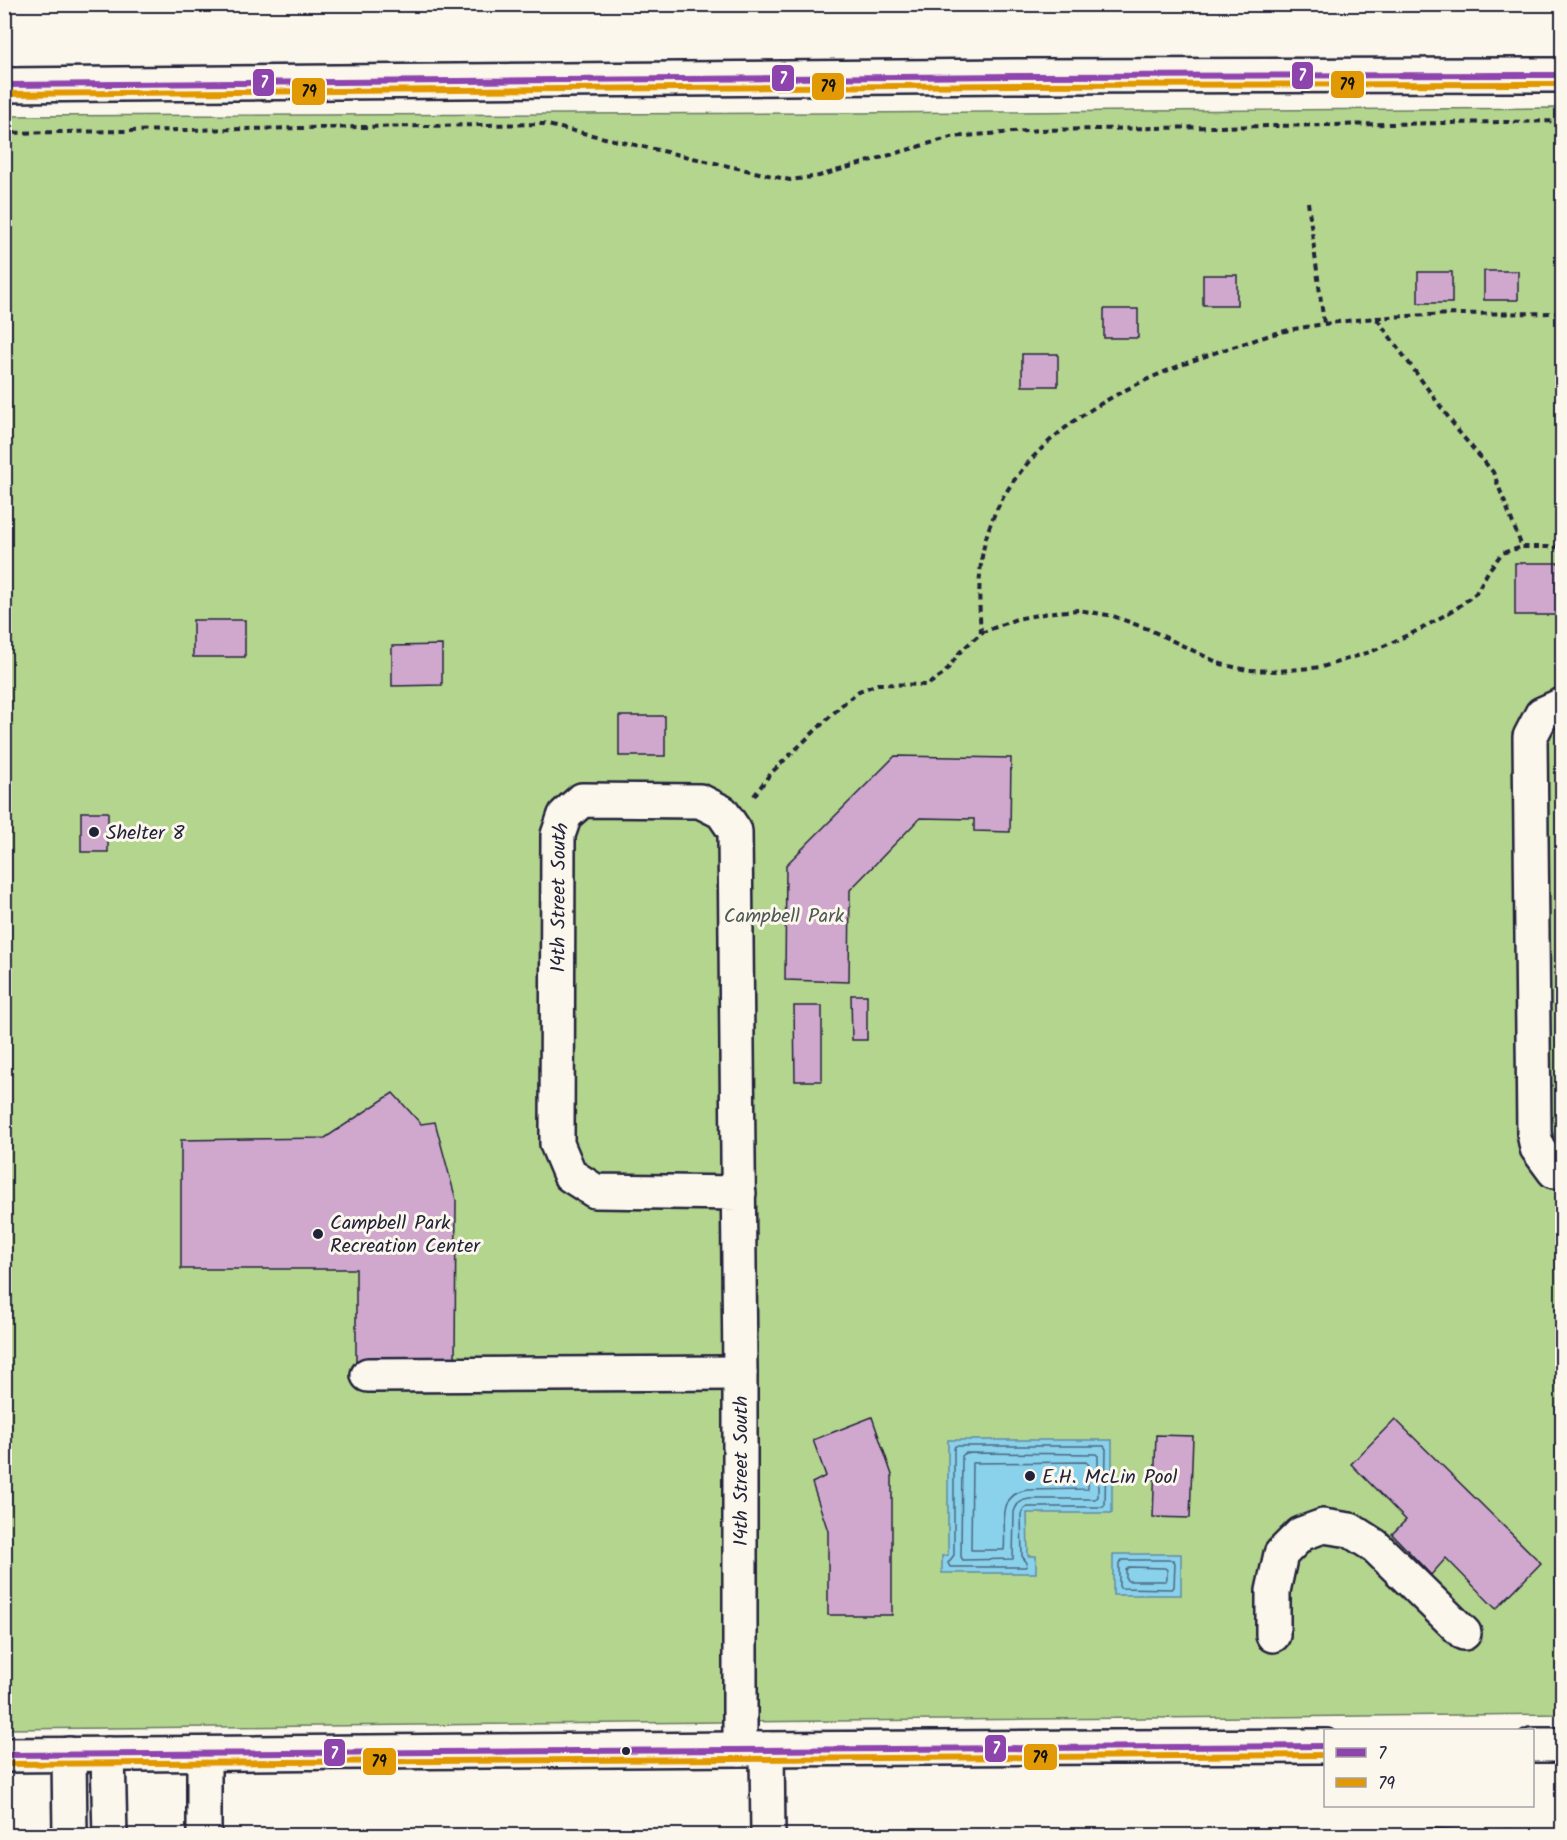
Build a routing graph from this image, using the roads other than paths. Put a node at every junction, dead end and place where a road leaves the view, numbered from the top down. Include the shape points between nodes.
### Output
1 (1563, 75) edge
2 (4, 85) edge
3 (1563, 705) edge
4 (1563, 1171) edge
5 (739, 1193) junction
6 (740, 1373) junction
7 (368, 1375) dead end
8 (1464, 1633) dead end
9 (1273, 1635) dead end
10 (1534, 1745) edge
11 (1563, 1745) edge
12 (1324, 1746) edge
13 (753, 1749) junction
14 (69, 1754) junction
15 (108, 1754) junction
16 (204, 1754) junction
17 (4, 1755) edge
18 (70, 1836) edge
19 (110, 1836) edge
20 (204, 1836) edge
21 (768, 1836) edge

1 - 2 street
3 - 4 street via 1542,714 1530,737 1530,758 1534,1132 1537,1148 1554,1171
5 - 5 street, 14th Street South via 595,1191 570,1175 557,1144 558,835 565,815 582,800 700,801 722,812 735,831
5 - 6 street, 14th Street South
6 - 7 street
6 - 13 street, 14th Street South
8 - 9 street via 1375,1546 1350,1530 1323,1526 1300,1534 1281,1554 1273,1592
10 - 11 street
12 - 13 street
13 - 16 street
13 - 21 street, 14th Street South
14 - 15 street
14 - 17 street
14 - 18 street
15 - 16 street
15 - 19 street
16 - 20 street

